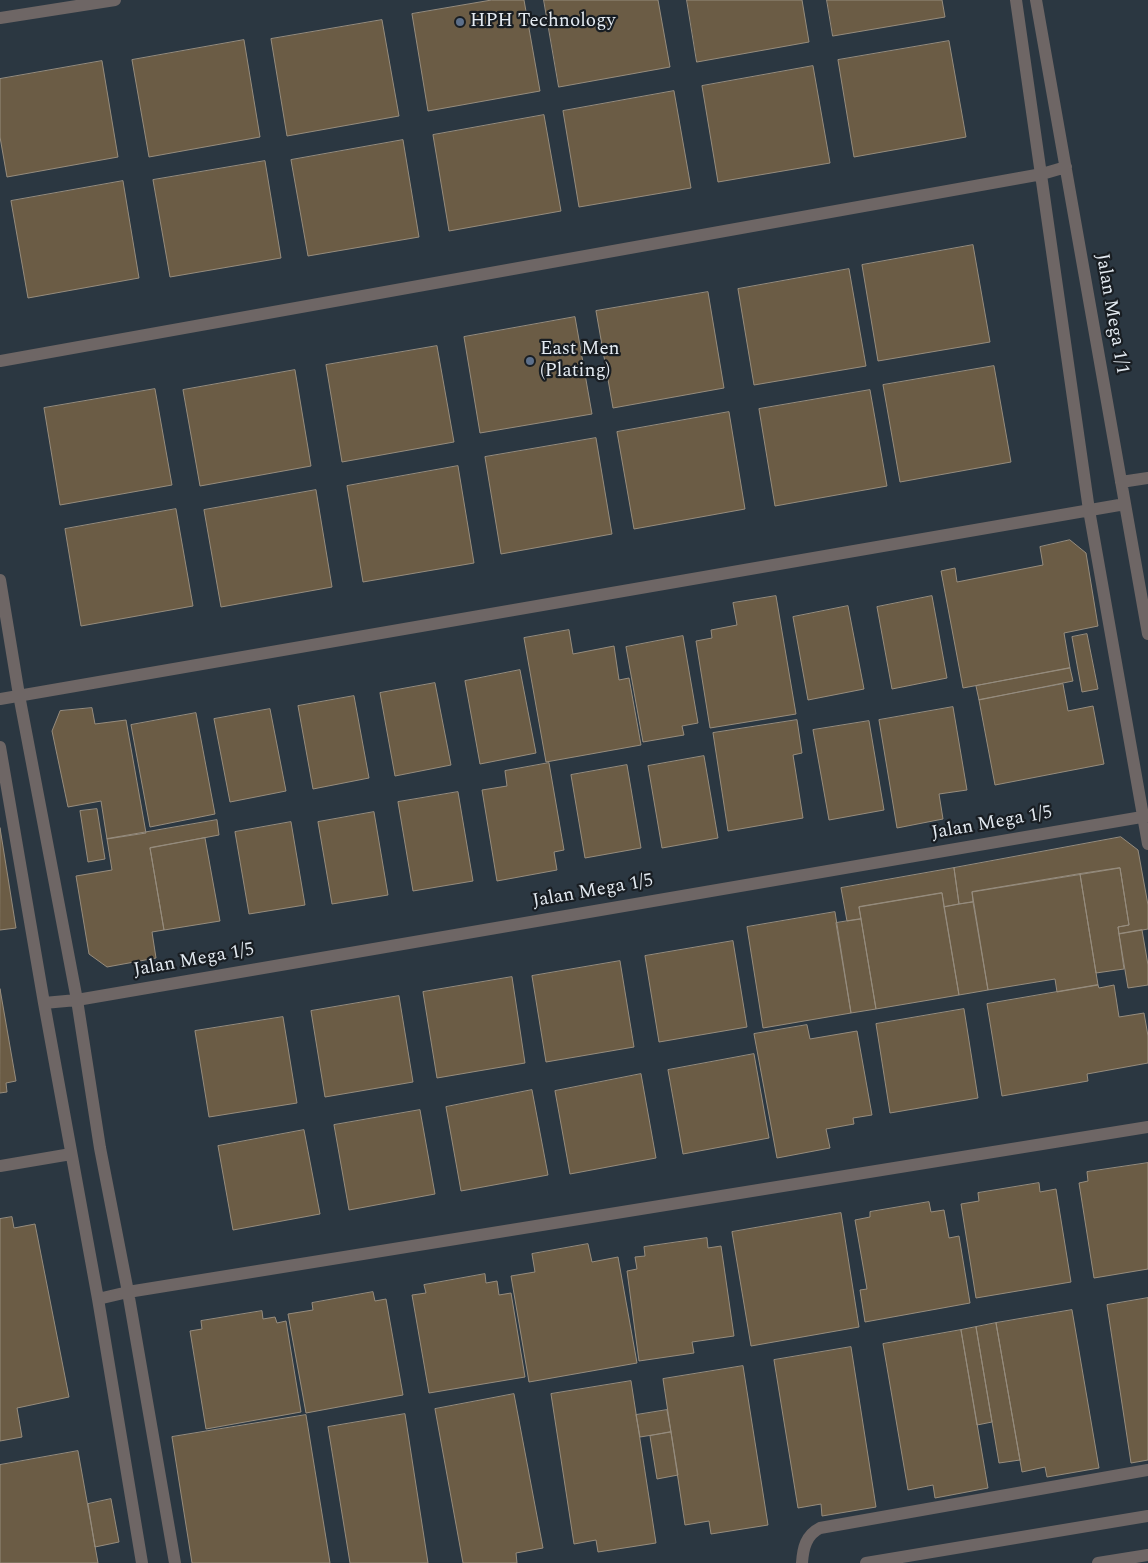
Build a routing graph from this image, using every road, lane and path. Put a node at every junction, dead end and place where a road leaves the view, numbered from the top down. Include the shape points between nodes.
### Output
1 (115, 0) edge
2 (1016, 0) edge
3 (1036, 0) edge
4 (0, 18) edge
5 (1066, 167) junction
6 (1042, 174) junction
7 (0, 361) edge
8 (1148, 478) edge
9 (1121, 482) junction
10 (1125, 504) junction
11 (1089, 510) junction
12 (0, 580) edge
13 (1148, 634) edge
14 (19, 695) junction
15 (0, 699) edge
16 (0, 746) edge
17 (1146, 816) edge
18 (1148, 844) edge
19 (78, 1000) junction
20 (44, 1003) junction
21 (1148, 1127) edge
22 (71, 1154) junction
23 (0, 1166) edge
24 (128, 1292) junction
25 (98, 1299) junction
26 (1148, 1470) edge
27 (1148, 1516) edge
28 (1148, 1554) edge
29 (142, 1563) edge
30 (175, 1563) edge
31 (802, 1563) edge
32 (866, 1563) edge
33 (1098, 1563) edge

1 - 4 street
2 - 6 street
3 - 5 street, Jalan Mega 1/1
5 - 6 street
5 - 9 street, Jalan Mega 1/1
6 - 7 street
6 - 11 street
8 - 9 street
9 - 10 street, Jalan Mega 1/1
10 - 11 street
10 - 13 street, Jalan Mega 1/1
11 - 14 street
11 - 17 street
12 - 14 street
14 - 15 street
14 - 19 street
16 - 20 street
17 - 18 street
17 - 19 street, Jalan Mega 1/5
19 - 20 street, Jalan Mega 1/5
19 - 24 street via 100,1148
20 - 22 street
21 - 24 street
22 - 23 street
22 - 25 street
24 - 25 street
24 - 30 street
25 - 29 street
26 - 31 street via 820,1528 809,1535
27 - 32 street
28 - 33 street

